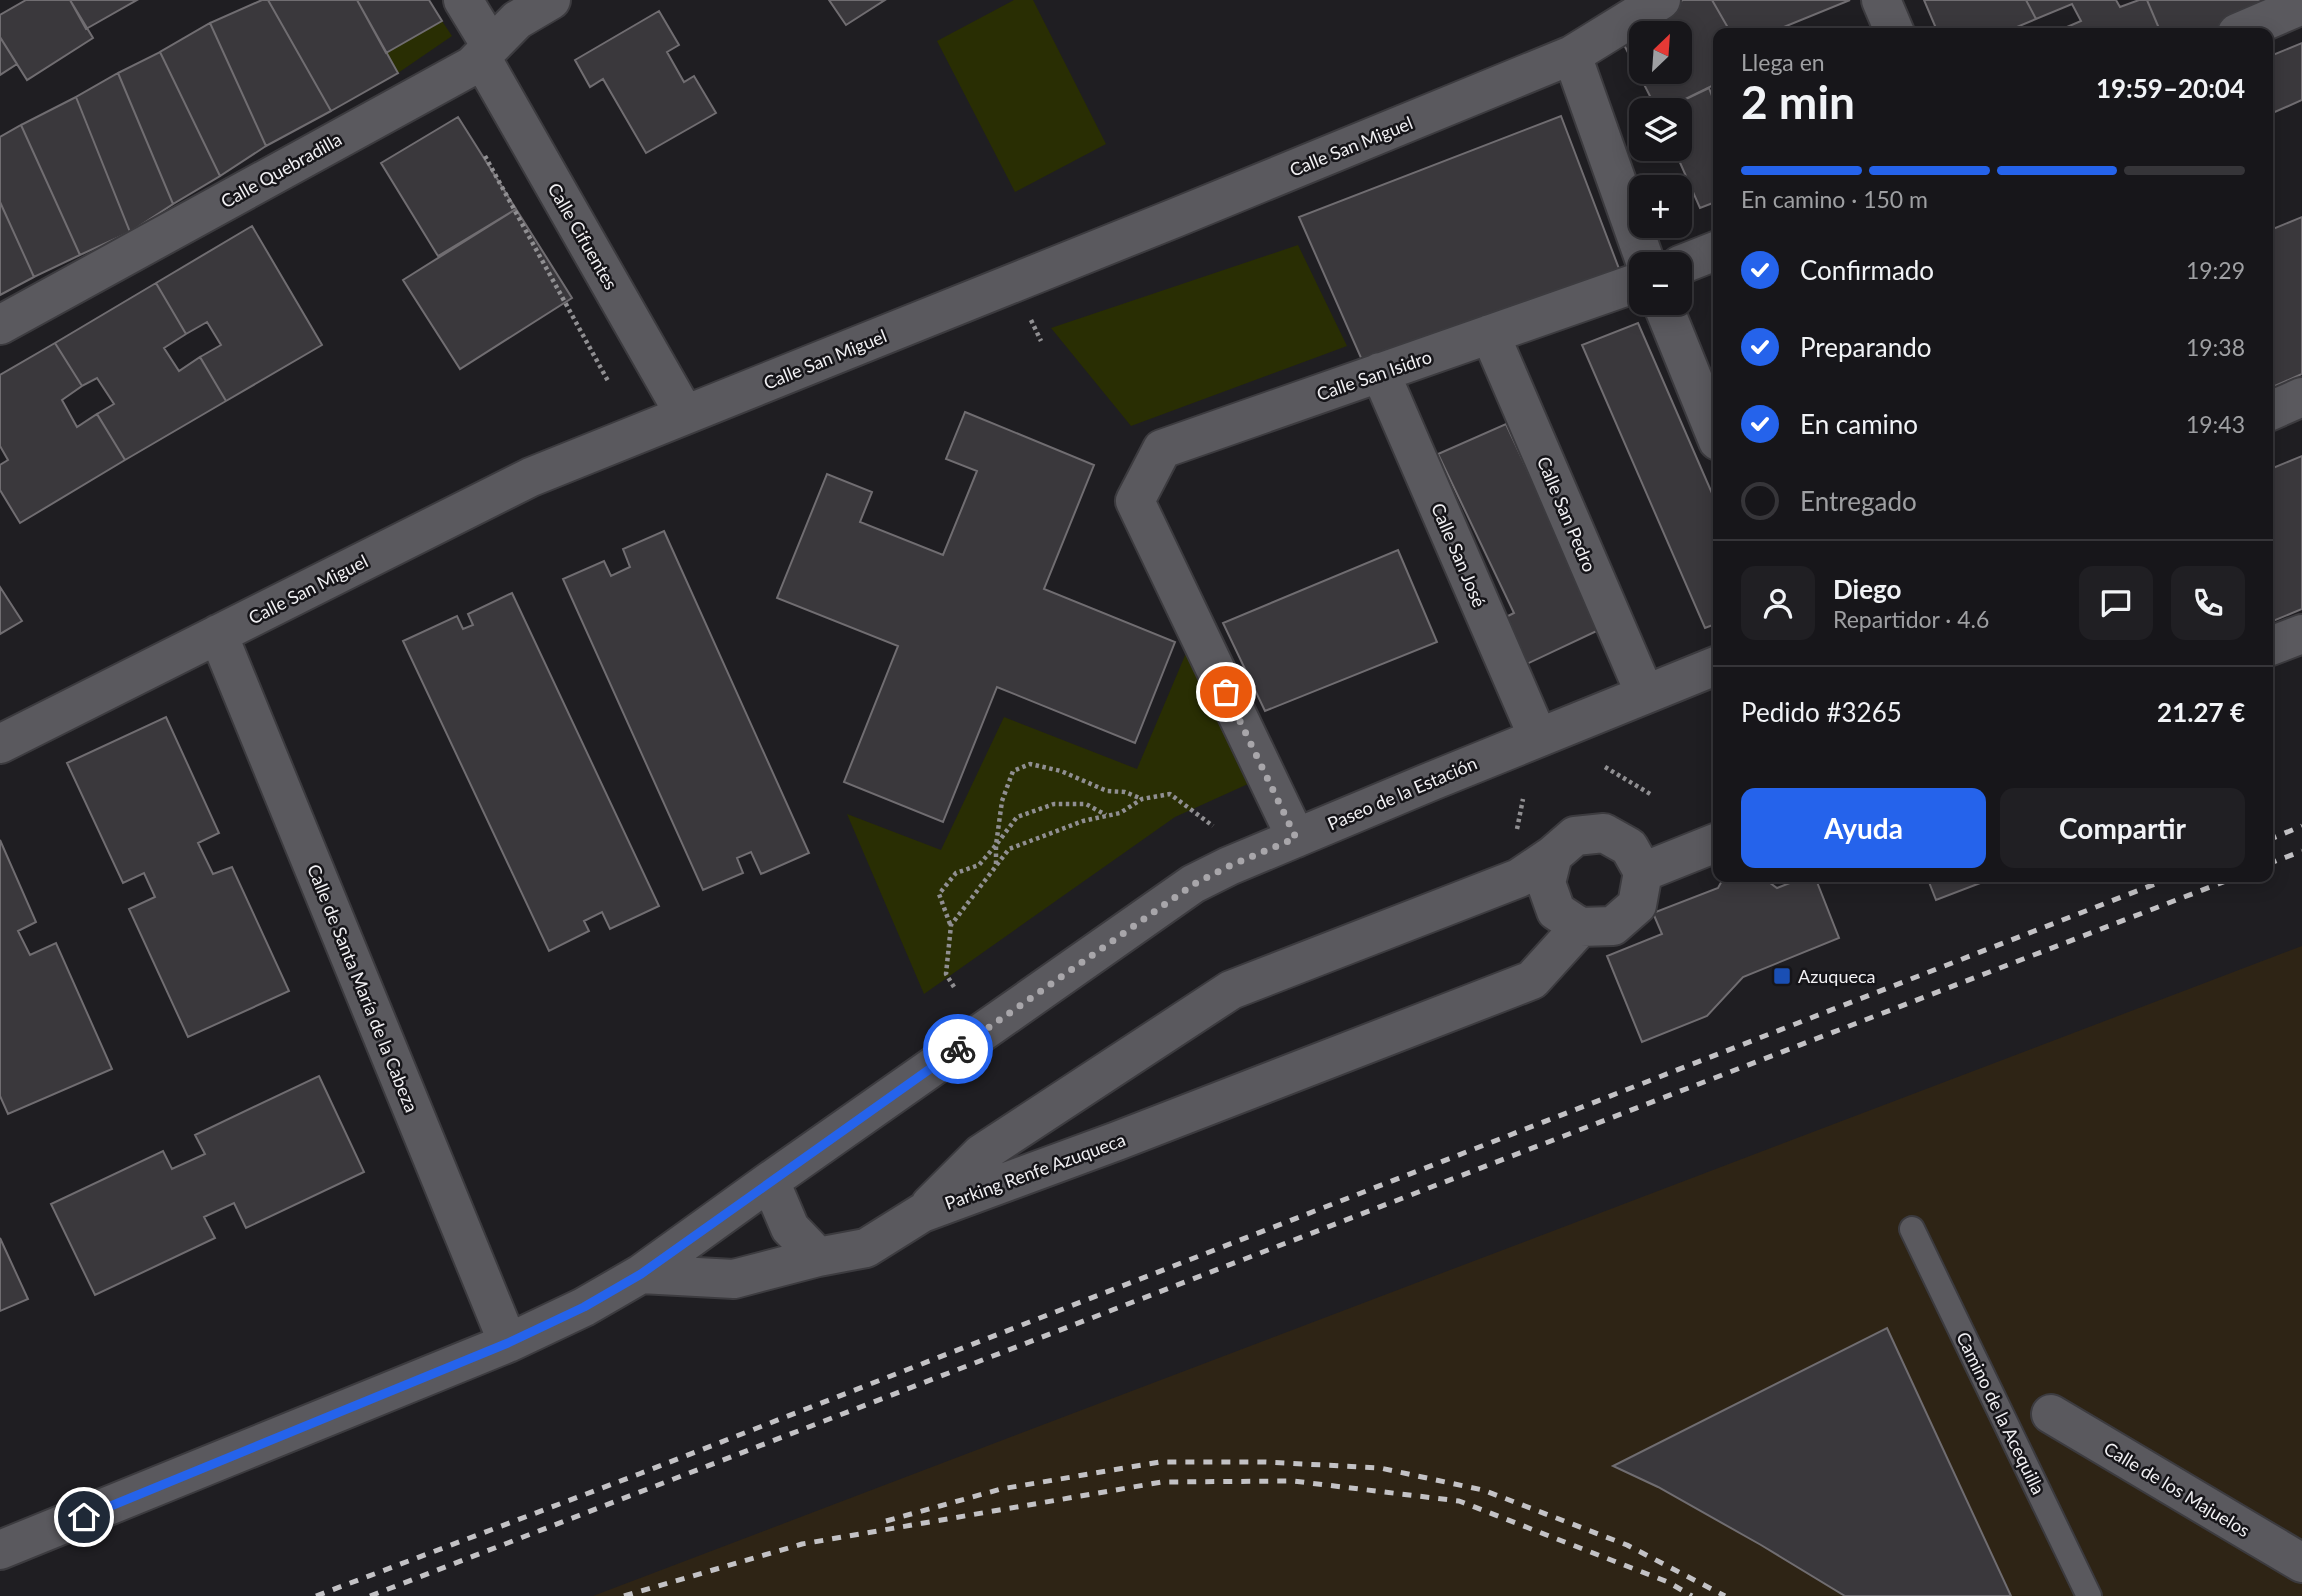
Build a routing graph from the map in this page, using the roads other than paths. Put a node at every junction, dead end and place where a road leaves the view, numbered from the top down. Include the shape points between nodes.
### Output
1 (463, 0) edge
2 (551, 0) edge
3 (1661, 0) edge
4 (1881, 0) edge
5 (2302, 5) edge
6 (1893, 28) edge
7 (2249, 28) edge
8 (486, 51) junction
9 (1572, 55) junction
10 (1643, 252) edge
11 (1713, 252) edge
12 (1692, 260) edge
13 (1629, 286) edge
14 (1667, 315) edge
15 (0, 325) edge
16 (1490, 334) junction
17 (1380, 372) junction
18 (2302, 397) edge
19 (2273, 410) edge
20 (685, 415) junction
21 (1713, 428) edge
22 (218, 634) junction
23 (2302, 634) edge
24 (2273, 645) edge
25 (1713, 667) edge
26 (1645, 694) junction
27 (1538, 737) junction
28 (0, 744) edge
29 (1296, 838) junction
30 (1713, 844) edge
31 (1553, 855) junction
32 (1643, 872) junction
33 (1580, 928) junction
34 (1067, 1097) junction
35 (1117, 1141) junction
36 (770, 1181) junction
37 (922, 1213) junction
38 (1912, 1229) dead end
39 (818, 1256) junction
40 (641, 1274) junction
41 (508, 1343) junction
42 (2052, 1414) dead end
43 (0, 1550) edge
44 (2302, 1563) edge
45 (2090, 1596) edge

1 - 8 street, Calle Cifuentes
2 - 8 street, Calle Quebradilla via 517,20
3 - 9 street, Calle San Miguel
4 - 6 street
5 - 7 street
8 - 15 street, Calle Quebradilla via 472,66
8 - 20 street, Calle Cifuentes
9 - 10 street
9 - 20 street, Calle San Miguel
11 - 12 street
13 - 16 street, Calle San Isidro
14 - 21 street
16 - 17 street, Calle San Isidro
16 - 26 street, Calle San Pedro
17 - 27 street, Calle San José
17 - 29 street, Calle San Isidro via 1162,449 1135,501
18 - 19 street
20 - 22 street, Calle San Miguel via 531,477
22 - 28 street, Calle San Miguel
22 - 41 street, Calle de Santa María de la Cabeza
23 - 24 street
25 - 26 street, Paseo de la Estación
26 - 27 street, Paseo de la Estación
27 - 29 street, Paseo de la Estación
29 - 36 street, Paseo de la Estación via 1194,884
30 - 32 street
31 - 32 street via 1575,836 1604,833 1629,847
31 - 33 street via 1546,883 1556,911
31 - 34 street, Parking Renfe Azuqueca via 1519,878 1231,990
32 - 33 street via 1637,905 1613,926
33 - 35 street, Parking Renfe Azuqueca via 1532,980
34 - 35 street via 1067,1133
34 - 37 street, Parking Renfe Azuqueca via 981,1154
35 - 37 street, Parking Renfe Azuqueca
36 - 39 street via 790,1228
36 - 40 street, Paseo de la Estación
37 - 39 street via 866,1248
38 - 45 lane, Camino de la Acequilla
39 - 40 street via 734,1279
40 - 41 street, Paseo de la Estación
41 - 43 street, Paseo de la Estación
42 - 44 street, Calle de los Majuelos

